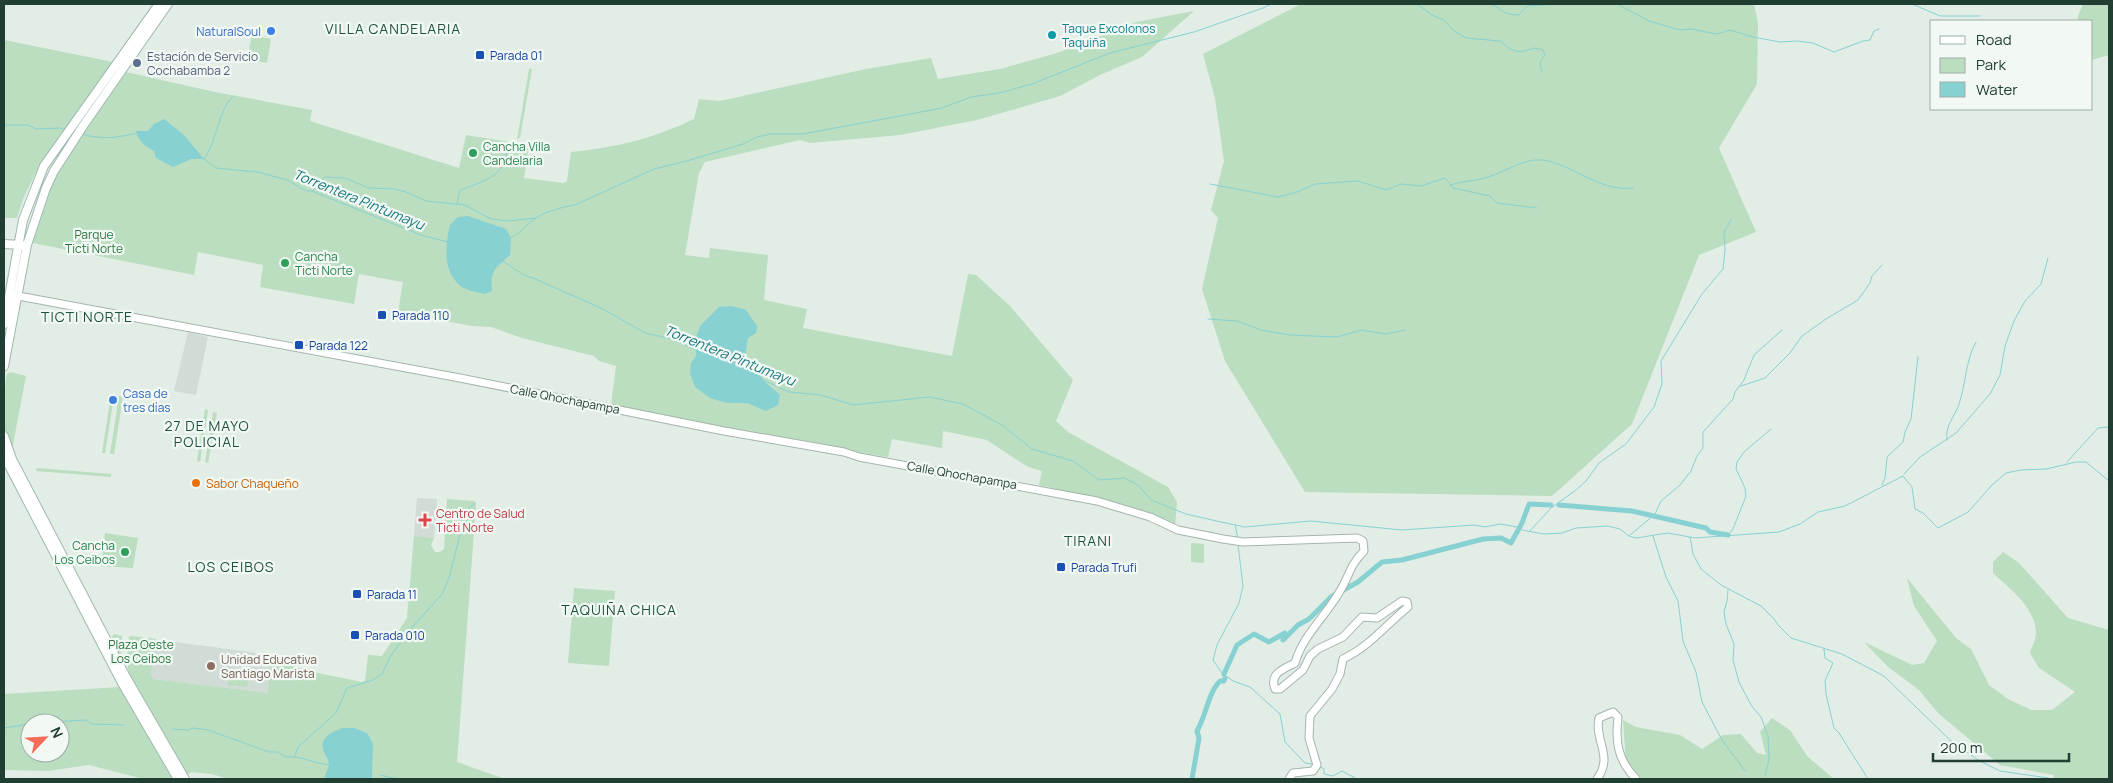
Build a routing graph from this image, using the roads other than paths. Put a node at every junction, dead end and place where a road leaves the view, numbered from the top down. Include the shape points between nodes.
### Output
1 (159, 4) edge
2 (168, 4) edge
3 (4, 244) edge
4 (22, 245) junction
5 (14, 295) junction
6 (4, 324) edge
7 (4, 366) edge
8 (4, 436) edge
9 (4, 456) edge
10 (146, 719) junction
11 (178, 779) edge
12 (185, 779) edge
13 (1289, 779) edge
14 (1597, 779) edge
15 (1636, 779) edge

1 - 4 main road via 44,166 23,220
2 - 4 main road via 54,171
3 - 4 main road
4 - 5 main road
5 - 6 main road
5 - 7 main road
5 - 13 street, Calle Qhochapampa via 1034,488 1150,517 1187,532 1238,541 1357,538 1363,542 1364,551 1353,563 1341,590 1299,648 1295,663 1274,677 1275,689 1280,689 1303,670 1318,649 1343,637 1362,617 1377,618 1402,601 1407,602 1408,607 1377,638 1343,660 1332,689 1310,716 1309,738 1317,765 1313,771 1293,772
8 - 10 main road via 12,459
9 - 10 main road
10 - 11 main road
10 - 12 main road
14 - 15 street via 1604,751 1597,726 1599,718 1613,712 1618,717 1617,745 1623,764

